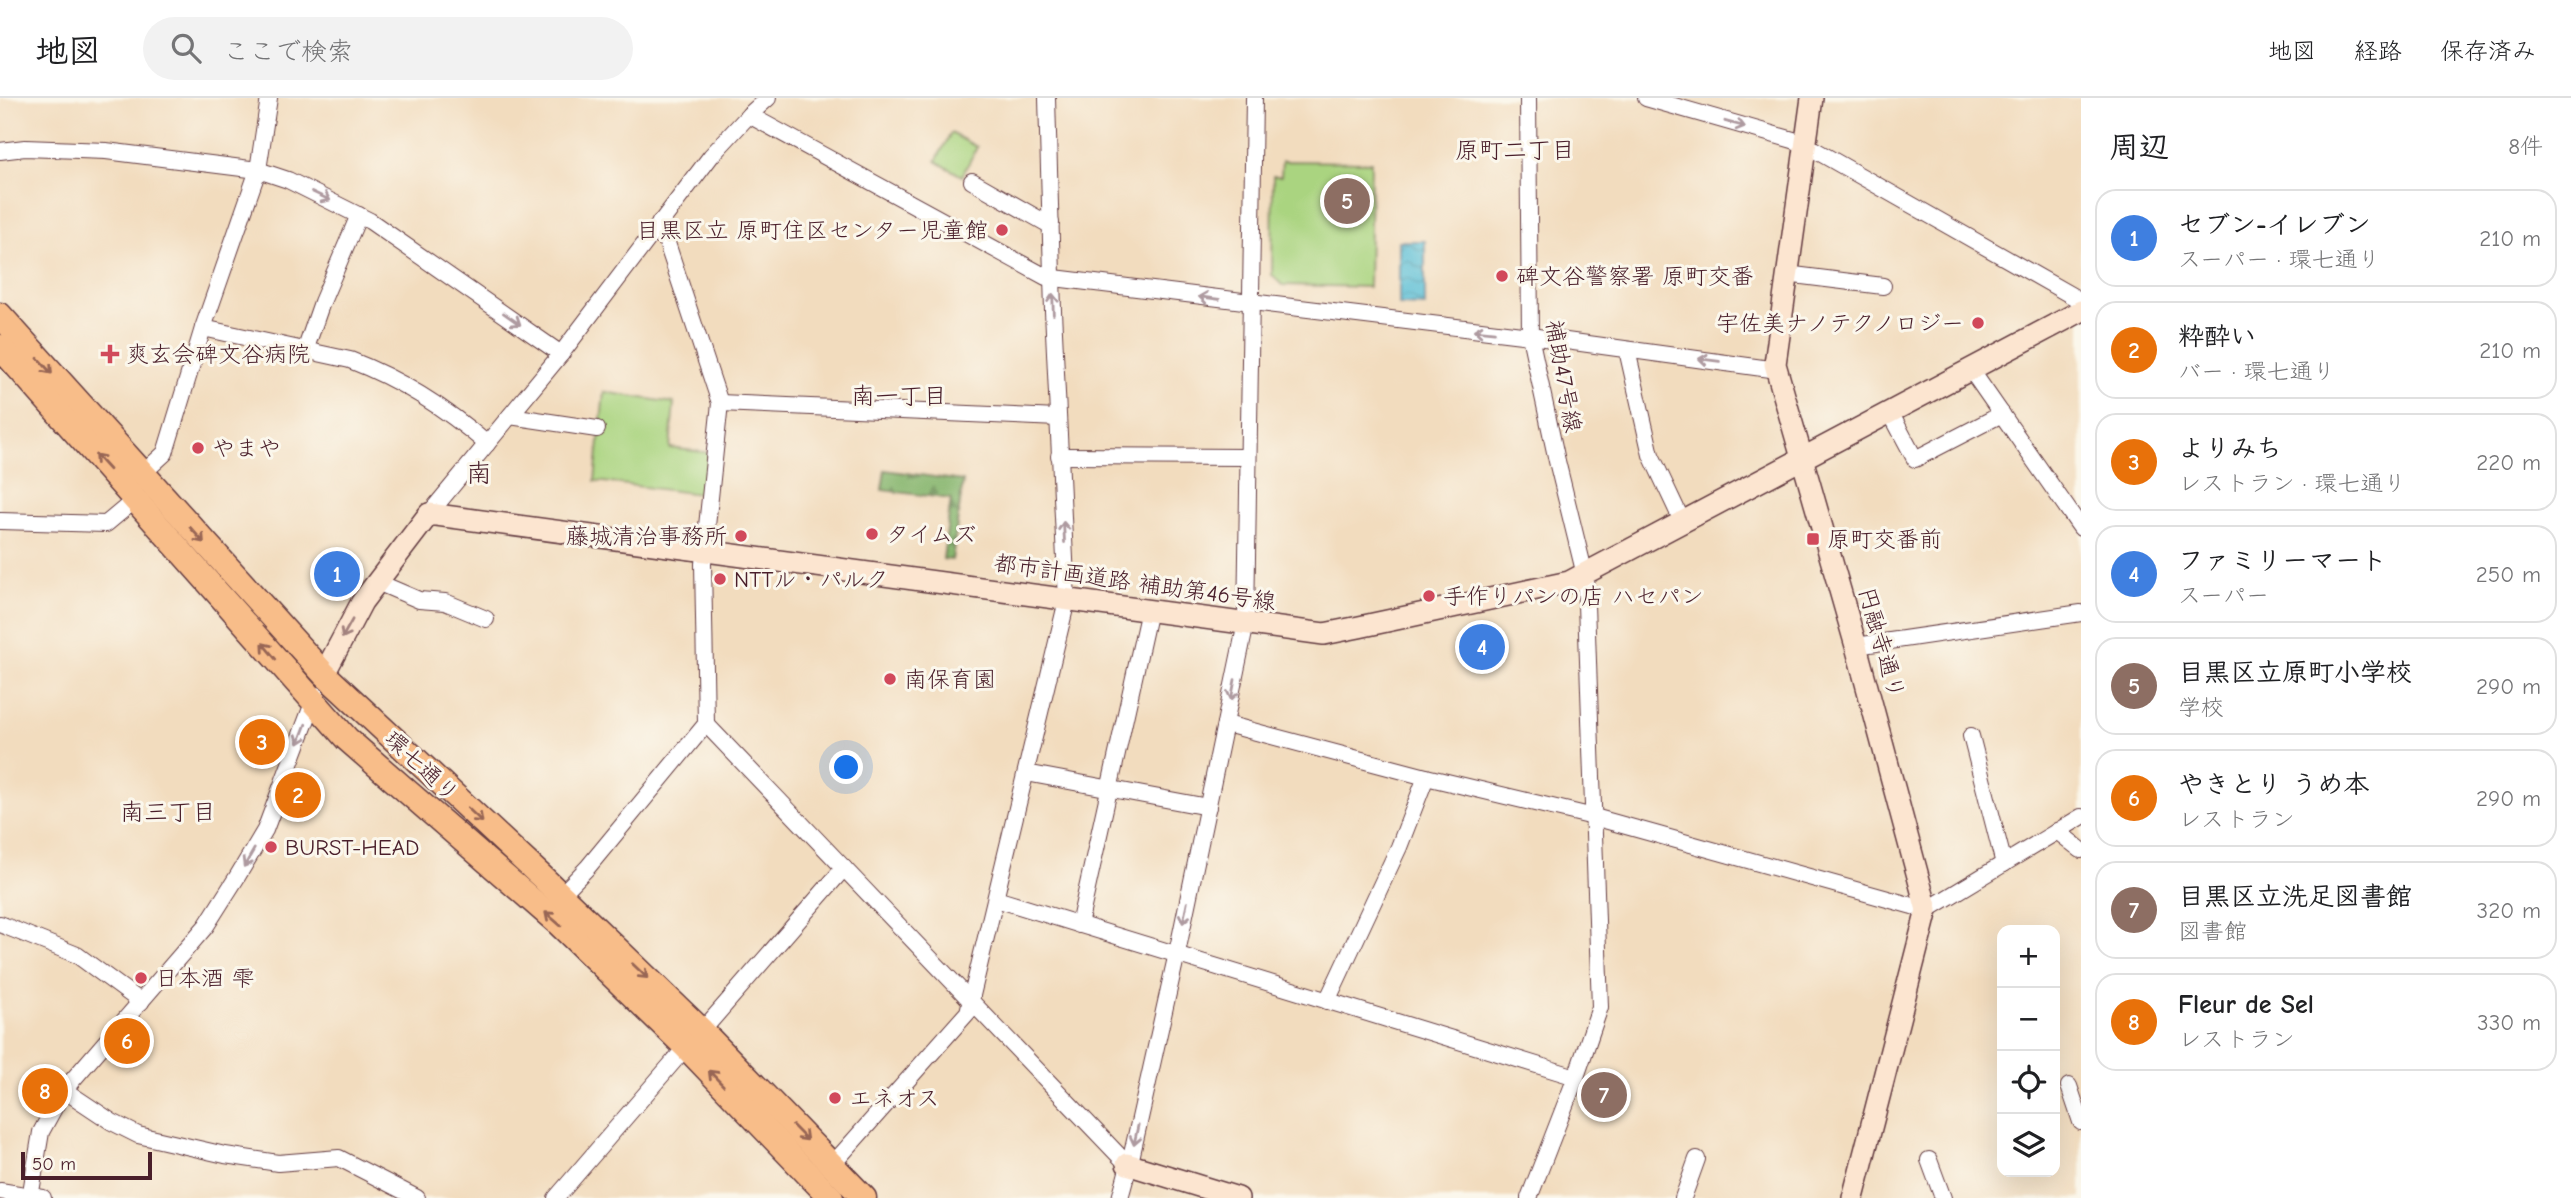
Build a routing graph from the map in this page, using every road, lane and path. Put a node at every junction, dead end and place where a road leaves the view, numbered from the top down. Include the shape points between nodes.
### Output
1 (269, 98) edge
2 (1047, 98) edge
3 (1254, 98) edge
4 (1528, 98) edge
5 (1646, 98) edge
6 (1812, 98) edge
7 (760, 104) edge
8 (1685, 104) edge
9 (1806, 145) junction
10 (0, 151) edge
11 (258, 170) junction
12 (972, 181) dead end
13 (359, 215) junction
14 (660, 222) junction
15 (1051, 223) junction
16 (1786, 274) junction
17 (1052, 278) junction
18 (1883, 286) dead end
19 (2081, 301) edge
20 (1250, 303) junction
21 (2081, 311) edge
22 (0, 315) edge
23 (203, 328) junction
24 (1530, 336) junction
25 (0, 347) edge
26 (1627, 349) junction
27 (305, 351) junction
28 (561, 354) junction
29 (1777, 370) junction
30 (1971, 370) junction
31 (720, 403) junction
32 (1890, 412) junction
33 (2002, 414) junction
34 (510, 416) junction
35 (1058, 418) junction
36 (597, 429) dead end
37 (487, 443) junction
38 (1059, 456) junction
39 (1248, 457) junction
40 (1801, 458) junction
41 (142, 474) junction
42 (136, 499) junction
43 (429, 514) junction
44 (0, 521) edge
45 (1683, 523) junction
46 (2081, 528) edge
47 (705, 552) junction
48 (1586, 575) junction
49 (377, 582) junction
50 (1068, 600) junction
51 (1149, 610) junction
52 (2081, 612) edge
53 (486, 619) dead end
54 (1246, 623) junction
55 (1856, 646) junction
56 (324, 674) junction
57 (314, 702) junction
58 (706, 724) junction
59 (1226, 724) junction
60 (389, 735) junction
61 (1971, 736) dead end
62 (369, 758) junction
63 (1026, 773) junction
64 (1426, 777) junction
65 (1109, 789) junction
66 (1208, 807) junction
67 (1594, 817) junction
68 (2081, 817) edge
69 (2057, 831) junction
70 (2081, 849) edge
71 (2004, 864) junction
72 (844, 868) junction
73 (561, 895) junction
74 (996, 899) junction
75 (1927, 910) junction
76 (0, 924) edge
77 (1079, 925) junction
78 (1177, 953) junction
79 (1326, 1001) junction
80 (141, 1002) junction
81 (971, 1002) junction
82 (694, 1039) junction
83 (1576, 1077) junction
84 (2068, 1086) dead end
85 (64, 1090) junction
86 (2081, 1122) edge
87 (1697, 1159) dead end
88 (1928, 1160) dead end
89 (1128, 1164) junction
90 (822, 1185) edge
91 (0, 1191) edge
92 (1214, 1194) edge
93 (34, 1197) edge
94 (417, 1198) edge
95 (556, 1198) edge
96 (864, 1198) edge
97 (1120, 1198) edge
98 (1238, 1198) edge
99 (1529, 1198) edge
100 (1683, 1198) edge
101 (1853, 1198) edge
102 (1942, 1198) edge

1 - 11 street
2 - 15 street
3 - 20 street
4 - 24 street, 補助47号線
5 - 8 street
6 - 9 street, 円融寺通り
7 - 14 street via 711,156
7 - 17 street via 1002,254
8 -> 9 street
9 - 16 street, 円融寺通り
9 - 19 street
10 - 11 street via 79,148
11 -> 13 street
11 - 23 street
12 - 15 street
13 - 27 street
13 -> 28 street
14 - 28 street
14 - 31 street
15 - 17 street
16 - 18 street
16 - 29 street, 円融寺通り
20 -> 17 street
35 -> 17 street
24 -> 20 street
20 - 39 street
21 - 30 street, 都市計画道路 補助第46号線
22 -> 41 main road, 環七通り
23 - 27 street
23 - 41 street via 165,453
24 - 26 street
24 - 48 street, 補助47号線
42 -> 25 main road, 環七通り
29 -> 26 street
26 - 45 street via 1651,455
27 - 37 street via 372,369 450,414
28 - 34 street
29 - 40 street, 円融寺通り
30 - 32 street, 都市計画道路 補助第46号線
30 - 33 street
31 - 35 street
31 - 47 street
32 - 33 street via 1915,459
32 - 40 street, 都市計画道路 補助第46号線
33 - 46 street
34 - 36 street
34 - 37 street
35 - 38 street
37 - 43 street
38 - 39 street
50 -> 38 street
39 - 54 street
40 - 45 street, 都市計画道路 補助第46号線
40 - 55 street, 円融寺通り
41 -> 56 main road, 環七通り
42 - 44 street via 106,524
57 -> 42 main road, 環七通り
43 - 47 street, 都市計画道路 補助第46号線
43 - 49 street
45 - 48 street, 都市計画道路 補助第46号線
47 - 50 street, 都市計画道路 補助第46号線
47 - 58 street
48 - 54 street, 都市計画道路 補助第46号線 via 1324,634
48 - 67 street, 補助47号線
49 - 53 street via 419,600 445,602
49 -> 56 street
50 - 51 street, 都市計画道路 補助第46号線
50 - 63 street
51 - 54 street, 都市計画道路 補助第46号線
51 - 65 street
52 - 55 street
54 -> 59 street
55 - 75 street, 円融寺通り
56 - 57 street
56 - 60 main road, 環七通り
57 - 62 main road, 環七通り
57 -> 80 street via 253,851 206,926
58 - 72 street
58 - 73 street
59 - 64 street
59 - 66 street
60 - 62 main road
60 -> 73 main road, 環七通り
61 - 71 street
82 -> 62 main road, 環七通り
63 - 65 street
63 - 74 street
64 - 67 street
64 - 79 street via 1399,847
65 - 66 street
65 - 77 street
66 -> 78 street
67 - 75 street
67 - 83 street, 補助47号線 via 1600,1007
68 - 69 street
69 - 70 street
69 - 71 street
71 - 75 street
72 - 81 street
72 - 82 street
73 -> 82 main road, 環七通り
74 - 77 street
74 - 81 street
75 - 101 street, 円融寺通り
76 - 80 street via 77,955
77 - 78 street
78 - 79 street
78 -> 89 street
79 - 83 street
80 - 85 street
81 - 89 street
81 - 90 street via 968,1012
82 - 90 main road, 環七通り
82 - 95 street
83 - 99 street, 補助47号線
84 - 86 street
85 - 93 street via 41,1132
85 - 94 street via 138,1135 278,1163 339,1158
87 - 100 street
88 - 102 street
89 - 92 street
89 - 97 street
90 - 96 main road, 環七通り
91 - 93 street
92 - 98 street

